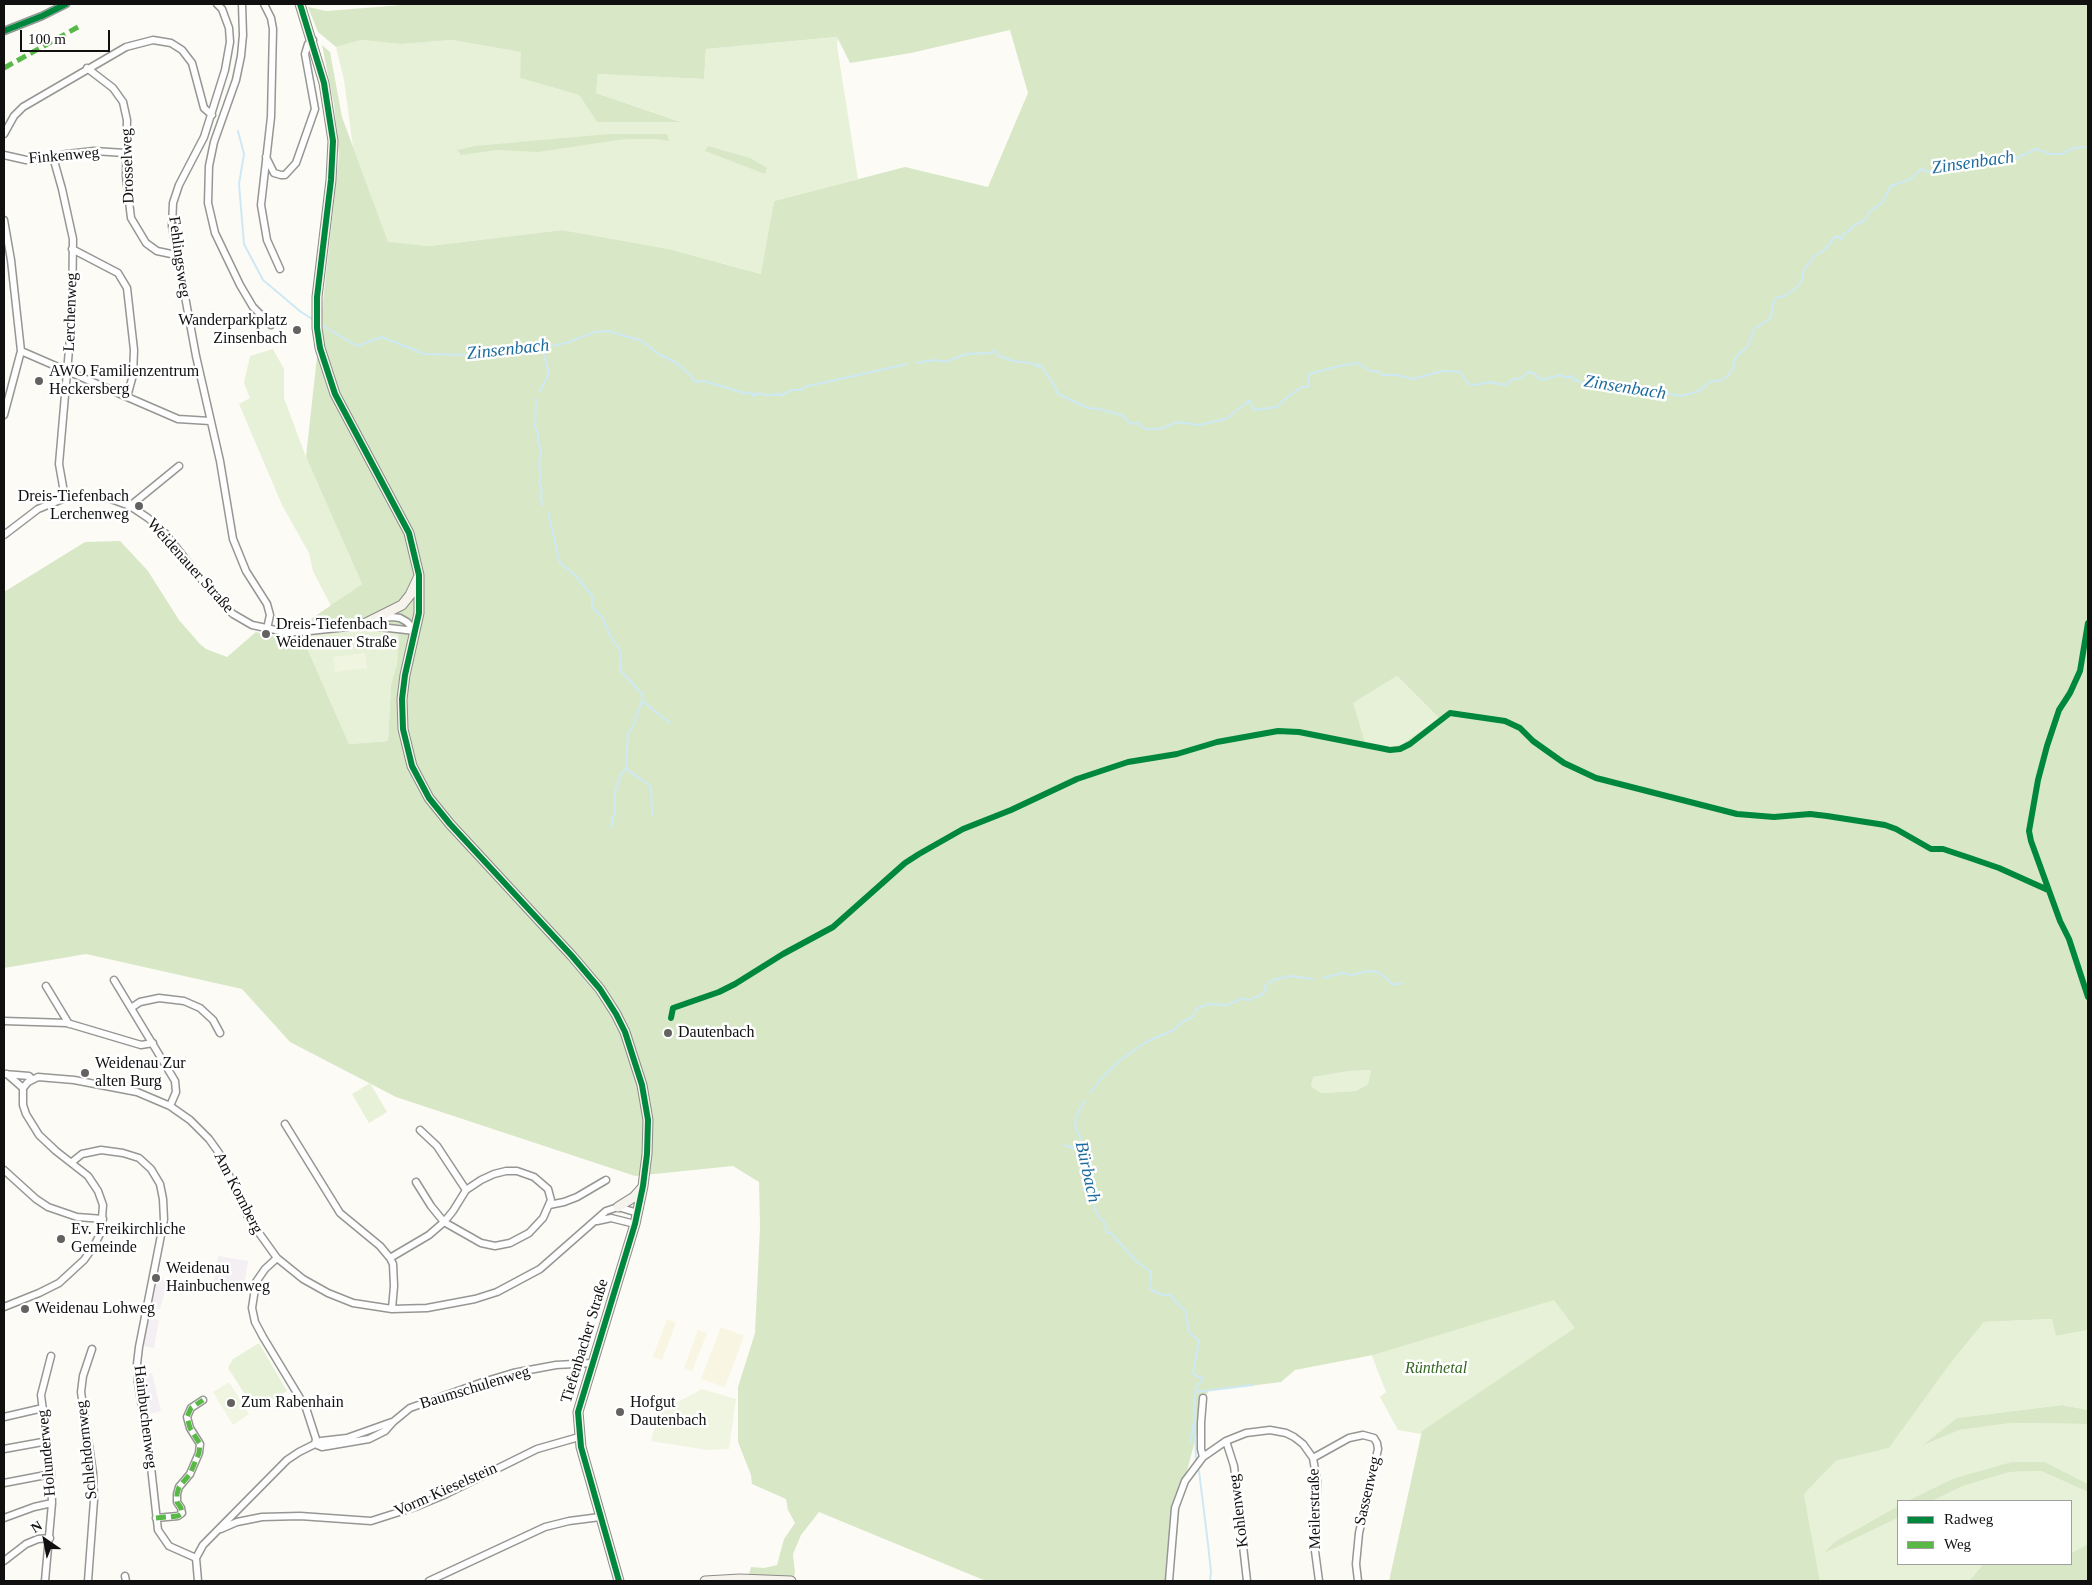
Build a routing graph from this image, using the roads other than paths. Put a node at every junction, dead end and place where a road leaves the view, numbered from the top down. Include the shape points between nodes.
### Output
1 (66, 4) edge
2 (217, 4) edge
3 (242, 4) edge
4 (264, 4) edge
5 (300, 4) edge
6 (4, 31) edge
7 (313, 40) junction
8 (88, 68) junction
9 (212, 115) junction
10 (4, 134) edge
11 (125, 153) junction
12 (4, 155) edge
13 (266, 156) junction
14 (53, 157) junction
15 (4, 220) edge
16 (72, 249) junction
17 (176, 255) junction
18 (280, 269) dead end
19 (271, 325) dead end
20 (21, 351) junction
21 (68, 372) junction
22 (127, 397) junction
23 (4, 416) edge
24 (210, 421) junction
25 (179, 466) dead end
26 (65, 498) junction
27 (130, 506) junction
28 (4, 535) edge
29 (419, 575) junction
30 (362, 624) junction
31 (268, 629) junction
32 (415, 631) junction
33 (114, 980) dead end
34 (46, 986) dead end
35 (131, 1008) junction
36 (4, 1021) edge
37 (69, 1024) junction
38 (220, 1033) dead end
39 (153, 1043) junction
40 (5, 1074) edge
41 (32, 1079) junction
42 (23, 1088) junction
43 (170, 1106) junction
44 (285, 1124) dead end
45 (420, 1130) dead end
46 (72, 1162) junction
47 (4, 1170) edge
48 (606, 1180) dead end
49 (416, 1182) dead end
50 (643, 1186) junction
51 (466, 1190) junction
52 (549, 1204) junction
53 (618, 1207) junction
54 (638, 1213) junction
55 (103, 1219) junction
56 (444, 1222) junction
57 (593, 1222) junction
58 (635, 1224) junction
59 (277, 1258) junction
60 (390, 1258) junction
61 (4, 1307) edge
62 (392, 1309) junction
63 (92, 1349) dead end
64 (52, 1356) dead end
65 (592, 1363) junction
66 (1202, 1398) dead end
67 (203, 1400) dead end
68 (42, 1408) junction
69 (4, 1416) edge
70 (579, 1437) junction
71 (48, 1441) junction
72 (1226, 1441) junction
73 (315, 1444) junction
74 (4, 1449) edge
75 (1203, 1457) junction
76 (1313, 1458) junction
77 (51, 1474) junction
78 (4, 1484) edge
79 (52, 1503) junction
80 (600, 1517) junction
81 (4, 1518) edge
82 (156, 1518) junction
83 (221, 1529) junction
84 (50, 1538) junction
85 (196, 1558) junction
86 (4, 1561) edge
87 (45, 1579) edge
88 (37, 1581) edge
89 (88, 1581) edge
90 (198, 1581) edge
91 (429, 1581) edge
92 (619, 1581) edge
93 (705, 1581) edge
94 (791, 1581) edge
95 (1169, 1581) edge
96 (1247, 1581) edge
97 (1319, 1581) edge
98 (1358, 1581) edge

1 - 6 street
2 - 9 street, Fehlingsweg via 229,28 230,42
3 - 19 street via 241,56 214,142 209,166 208,203 216,233 240,284 253,307
4 - 13 street via 273,29 271,117
5 - 7 street, Tiefenbacher Straße
7 - 13 street via 305,54 315,109 296,163 281,175 274,173
7 - 29 street, Tiefenbacher Straße via 333,141 317,314 320,348 329,379 409,533
8 - 9 street via 126,46 153,40 171,43 182,50 192,63 204,108
8 - 10 street via 23,107
8 - 11 street, Drosselweg via 113,88 123,102 127,120
9 - 17 street, Fehlingsweg via 173,203
11 - 14 street, Finkenweg via 94,151
11 - 17 street, Drosselweg via 131,218 146,243 157,251
12 - 14 street, Finkenweg via 26,160
13 - 18 street via 261,187 262,219
14 - 16 street, Lerchenweg
15 - 20 street
16 - 21 street, Lerchenweg
16 - 22 street via 118,273 127,288 134,350 133,375
17 - 24 street, Fehlingsweg
20 - 21 street
20 - 23 street
21 - 22 street
21 - 26 street, Lerchenweg via 59,464
22 - 24 street via 178,419
24 - 31 street, Fehlingsweg via 234,540 248,576 266,604 270,615
25 - 27 street
26 - 27 street, Weidenauer Straße via 108,498
26 - 28 street, Weidenauer Straße via 38,509
27 - 31 street, Weidenauer Straße via 165,533 216,598 233,614 252,625
29 - 30 street via 402,605
29 - 32 street, Tiefenbacher Straße via 420,604
30 - 31 street, Weidenauer Straße via 300,632
30 - 32 street, Weidenauer Straße
30 - 32 street, Weidenauer Straße via 396,617
32 - 50 street, Tiefenbacher Straße via 402,689 401,710 407,749 419,782 450,824 572,956 616,1014 630,1043 646,1106 647,1154
33 - 35 street
34 - 37 street
35 - 38 street via 140,1002 159,998 184,1001 200,1008 213,1020
35 - 39 street
36 - 37 street
37 - 39 street via 141,1045
39 - 43 street via 175,1081 176,1092
40 - 41 street, Am Kornberg
40 - 42 street, Am Kornberg
41 - 42 street
41 - 43 street, Am Kornberg via 47,1077 99,1084 137,1092
42 - 46 street via 23,1105 33,1126 45,1142
43 - 59 street, Am Kornberg via 210,1139 249,1219
44 - 60 street via 340,1213
45 - 51 street via 437,1146
46 - 55 street via 98,1190
46 - 82 street, Hainbuchenweg via 82,1154 101,1150 124,1153 139,1158 160,1184 164,1220 137,1364
47 - 55 street via 48,1207 77,1218
48 - 52 street via 577,1197
49 - 56 street
50 - 53 street via 634,1197
50 - 54 street, Tiefenbacher Straße
51 - 52 street via 494,1174 517,1171 542,1182 550,1195
51 - 56 street
52 - 56 street via 543,1218 529,1233 510,1243 495,1246 480,1243
53 - 54 street
53 - 57 street, Am Kornberg via 606,1210
54 - 58 street, Tiefenbacher Straße
55 - 61 street via 94,1246 60,1283
56 - 60 street
57 - 58 street via 611,1218
57 - 62 street, Am Kornberg via 540,1269 498,1292 449,1306
58 - 65 street, Tiefenbacher Straße
59 - 62 street, Am Kornberg via 303,1279 328,1293 353,1303
59 - 73 street via 256,1282 254,1315 263,1337 306,1408
60 - 62 street via 394,1286
63 - 89 street, Schlehdornweg via 81,1392 94,1500
64 - 68 street, Holunderweg via 41,1395
65 - 70 street, Tiefenbacher Straße via 578,1412
65 - 73 street, Baumschulenweg via 556,1364 483,1382 410,1408 393,1422 366,1432
66 - 75 street
67 - 82 street via 191,1408 187,1417 200,1444 190,1474 177,1494 182,1513
68 - 69 street
68 - 71 street, Holunderweg
70 - 80 street, Tiefenbacher Straße
70 - 83 street, Vorm Kieselstein via 536,1449 446,1494 371,1521 262,1517
71 - 74 street
71 - 77 street, Holunderweg
72 - 75 street, Meilerstraße
72 - 76 street, Meilerstraße via 1246,1433 1278,1431 1294,1437
72 - 96 street, Kohlenweg via 1234,1466
73 - 83 street, Baumschulenweg via 287,1460
75 - 95 street, Meilerstraße via 1185,1481 1175,1508
76 - 97 street, Meilerstraße via 1317,1481
76 - 98 street, Sassenweg via 1349,1438 1363,1435 1374,1438 1377,1443 1359,1533
77 - 78 street
77 - 79 street, Holunderweg
79 - 81 street
79 - 84 street, Holunderweg
80 - 91 street via 546,1527
80 - 92 street, Tiefenbacher Straße
82 - 85 street, Hainbuchenweg via 158,1530 169,1546
83 - 85 street, Baumschulenweg via 203,1545
84 - 86 street via 26,1544
84 - 87 street, Holunderweg
85 - 90 street
87 - 88 street
93 - 94 street

